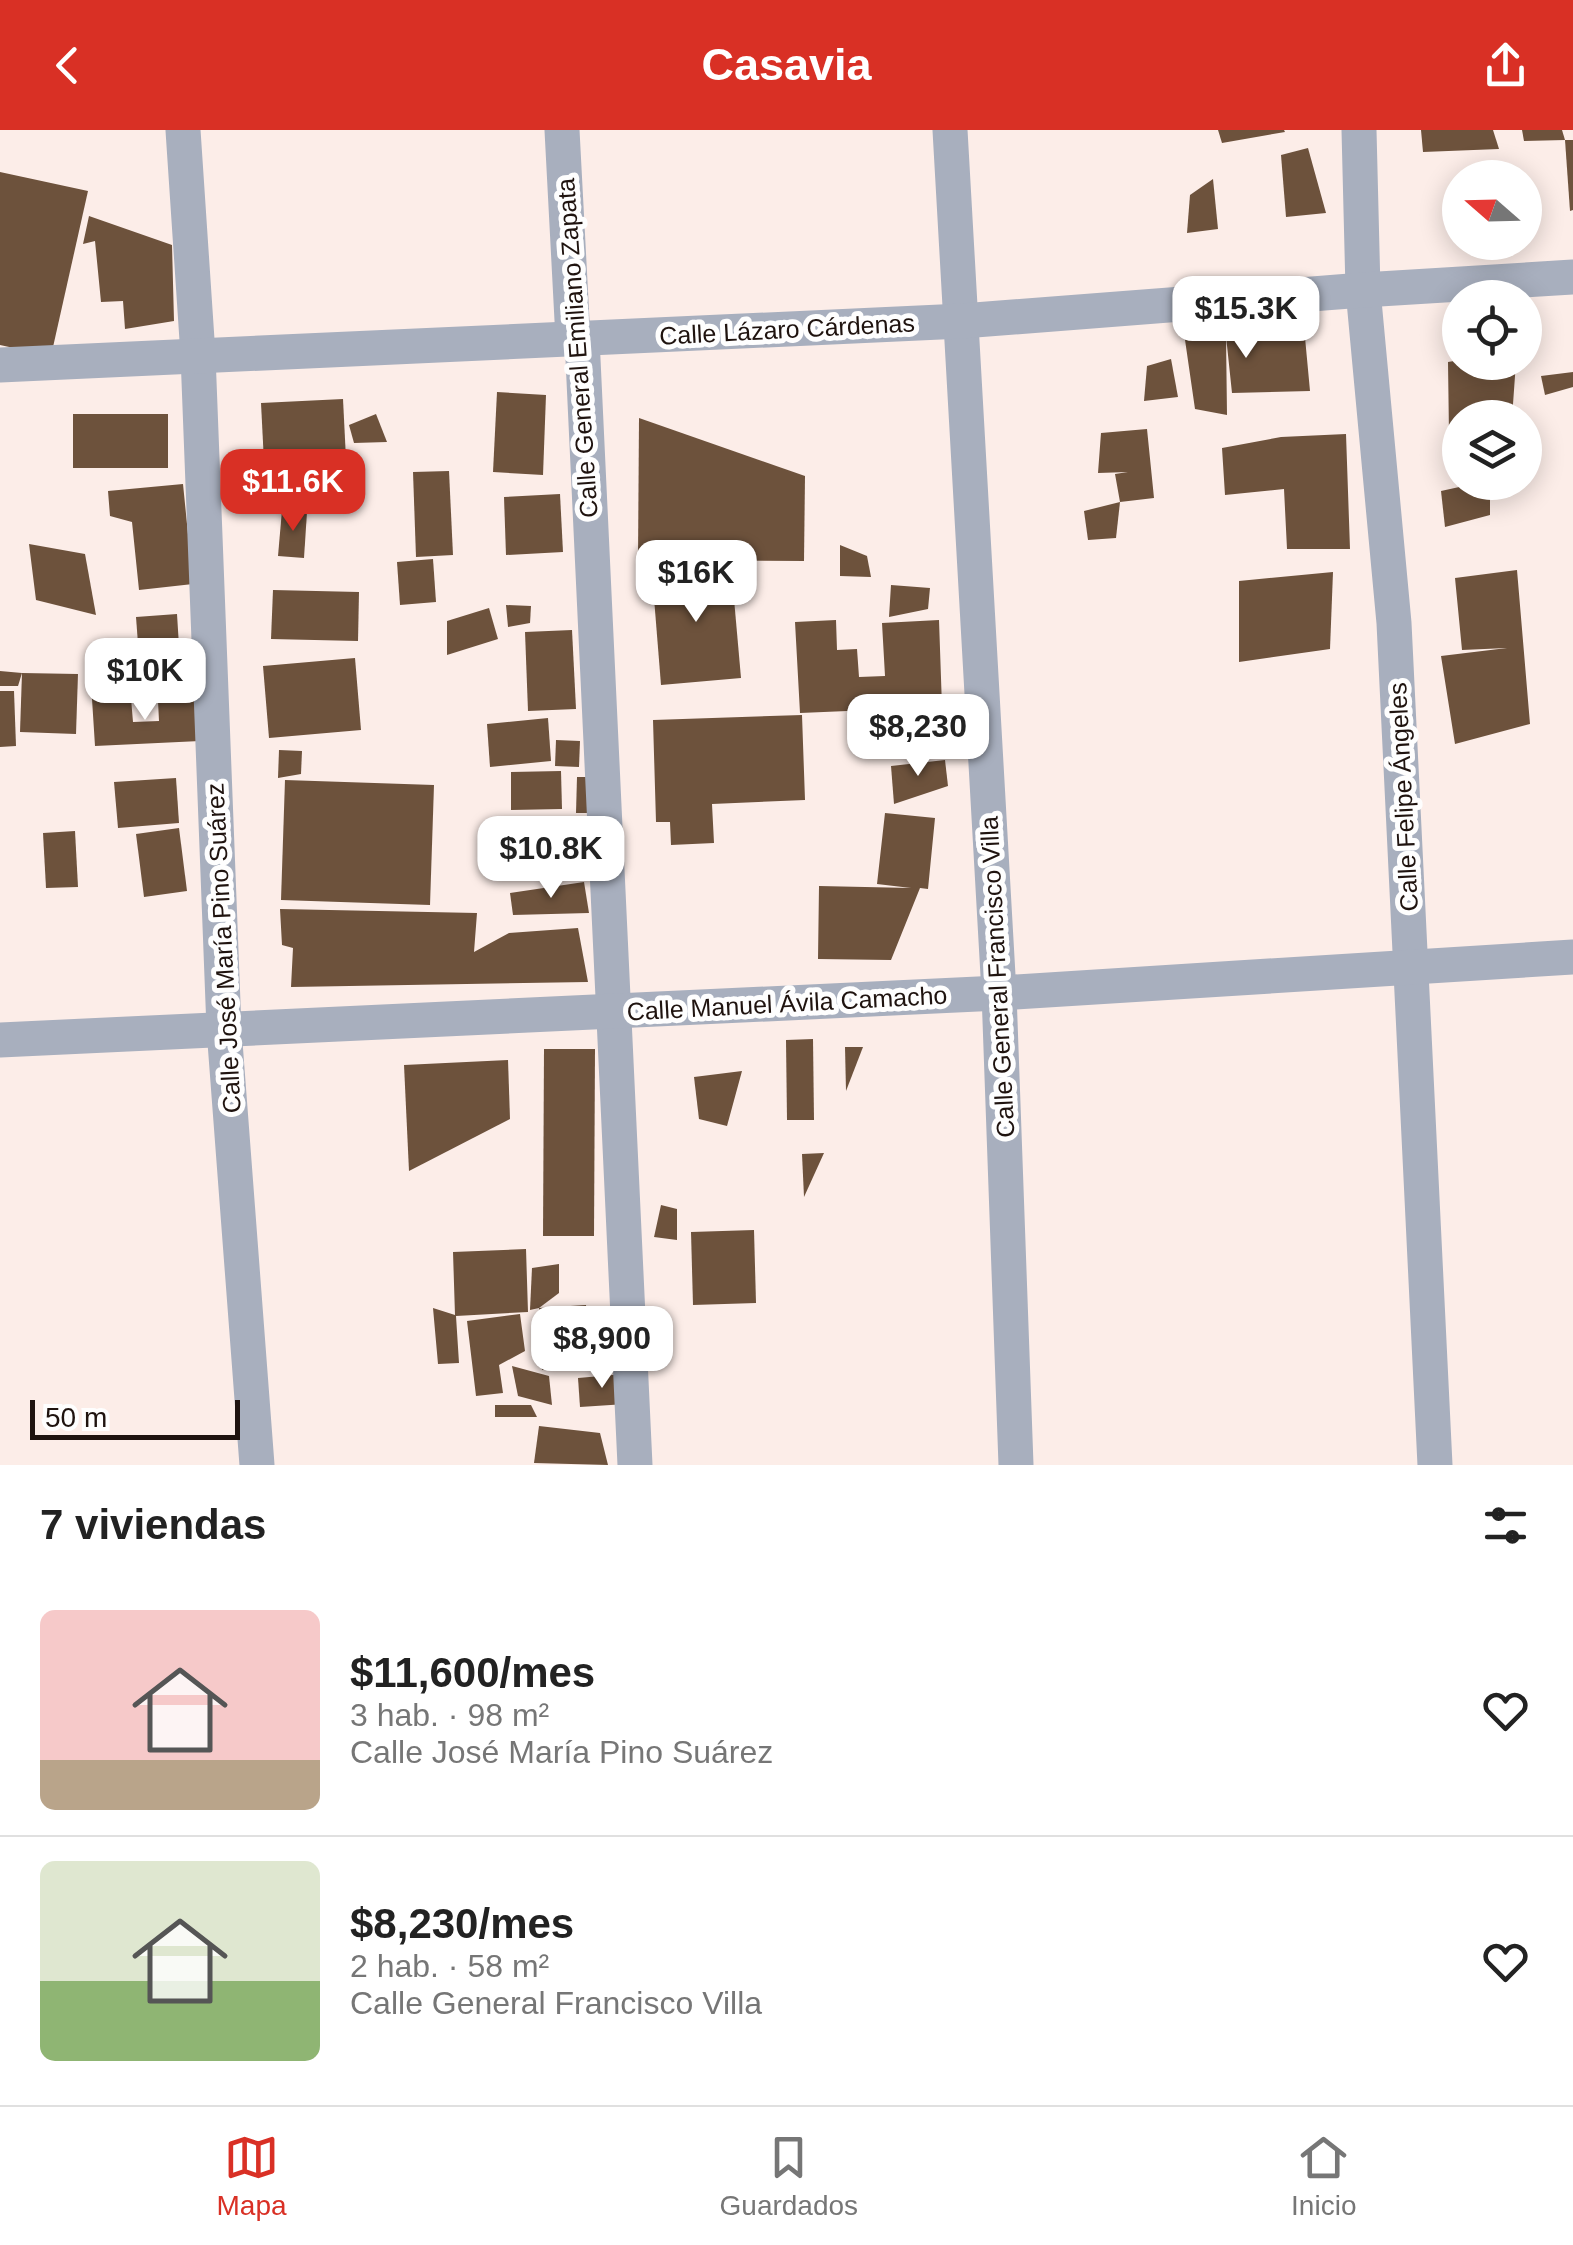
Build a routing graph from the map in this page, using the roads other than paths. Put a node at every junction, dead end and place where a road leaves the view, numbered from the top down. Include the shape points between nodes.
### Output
1 (183, 130) edge
2 (562, 130) edge
3 (950, 130) edge
4 (1359, 130) edge
5 (1573, 278) edge
6 (1363, 290) junction
7 (962, 321) junction
8 (573, 339) junction
9 (198, 356) junction
10 (0, 364) edge
11 (1573, 957) edge
12 (1412, 966) junction
13 (999, 993) junction
14 (613, 1011) junction
15 (224, 1029) junction
16 (0, 1040) edge
17 (257, 1465) edge
18 (635, 1465) edge
19 (1016, 1465) edge
20 (1435, 1465) edge

1 - 9 street, Calle José María Pino Suárez
2 - 8 street, Calle General Emiliano Zapata
3 - 7 street, Calle General Francisco Villa
4 - 6 street, Calle Felipe Ángeles
5 - 6 street, Calle Lázaro Cárdenas
6 - 7 street, Calle Lázaro Cárdenas
6 - 12 street, Calle Felipe Ángeles via 1394,623
7 - 8 street, Calle Lázaro Cárdenas
7 - 13 street, Calle General Francisco Villa
8 - 9 street, Calle Lázaro Cárdenas
8 - 14 street, Calle General Emiliano Zapata via 582,338
9 - 10 street, Calle Lázaro Cárdenas
9 - 15 street, Calle José María Pino Suárez
11 - 12 street, Calle Manuel Ávila Camacho
12 - 13 street, Calle Manuel Ávila Camacho
12 - 20 street, Calle Felipe Ángeles
13 - 14 street, Calle Manuel Ávila Camacho
13 - 19 street, Calle General Francisco Villa
14 - 15 street, Calle Manuel Ávila Camacho
14 - 18 street, Calle General Emiliano Zapata
15 - 16 street, Calle Manuel Ávila Camacho
15 - 17 street, Calle José María Pino Suárez

